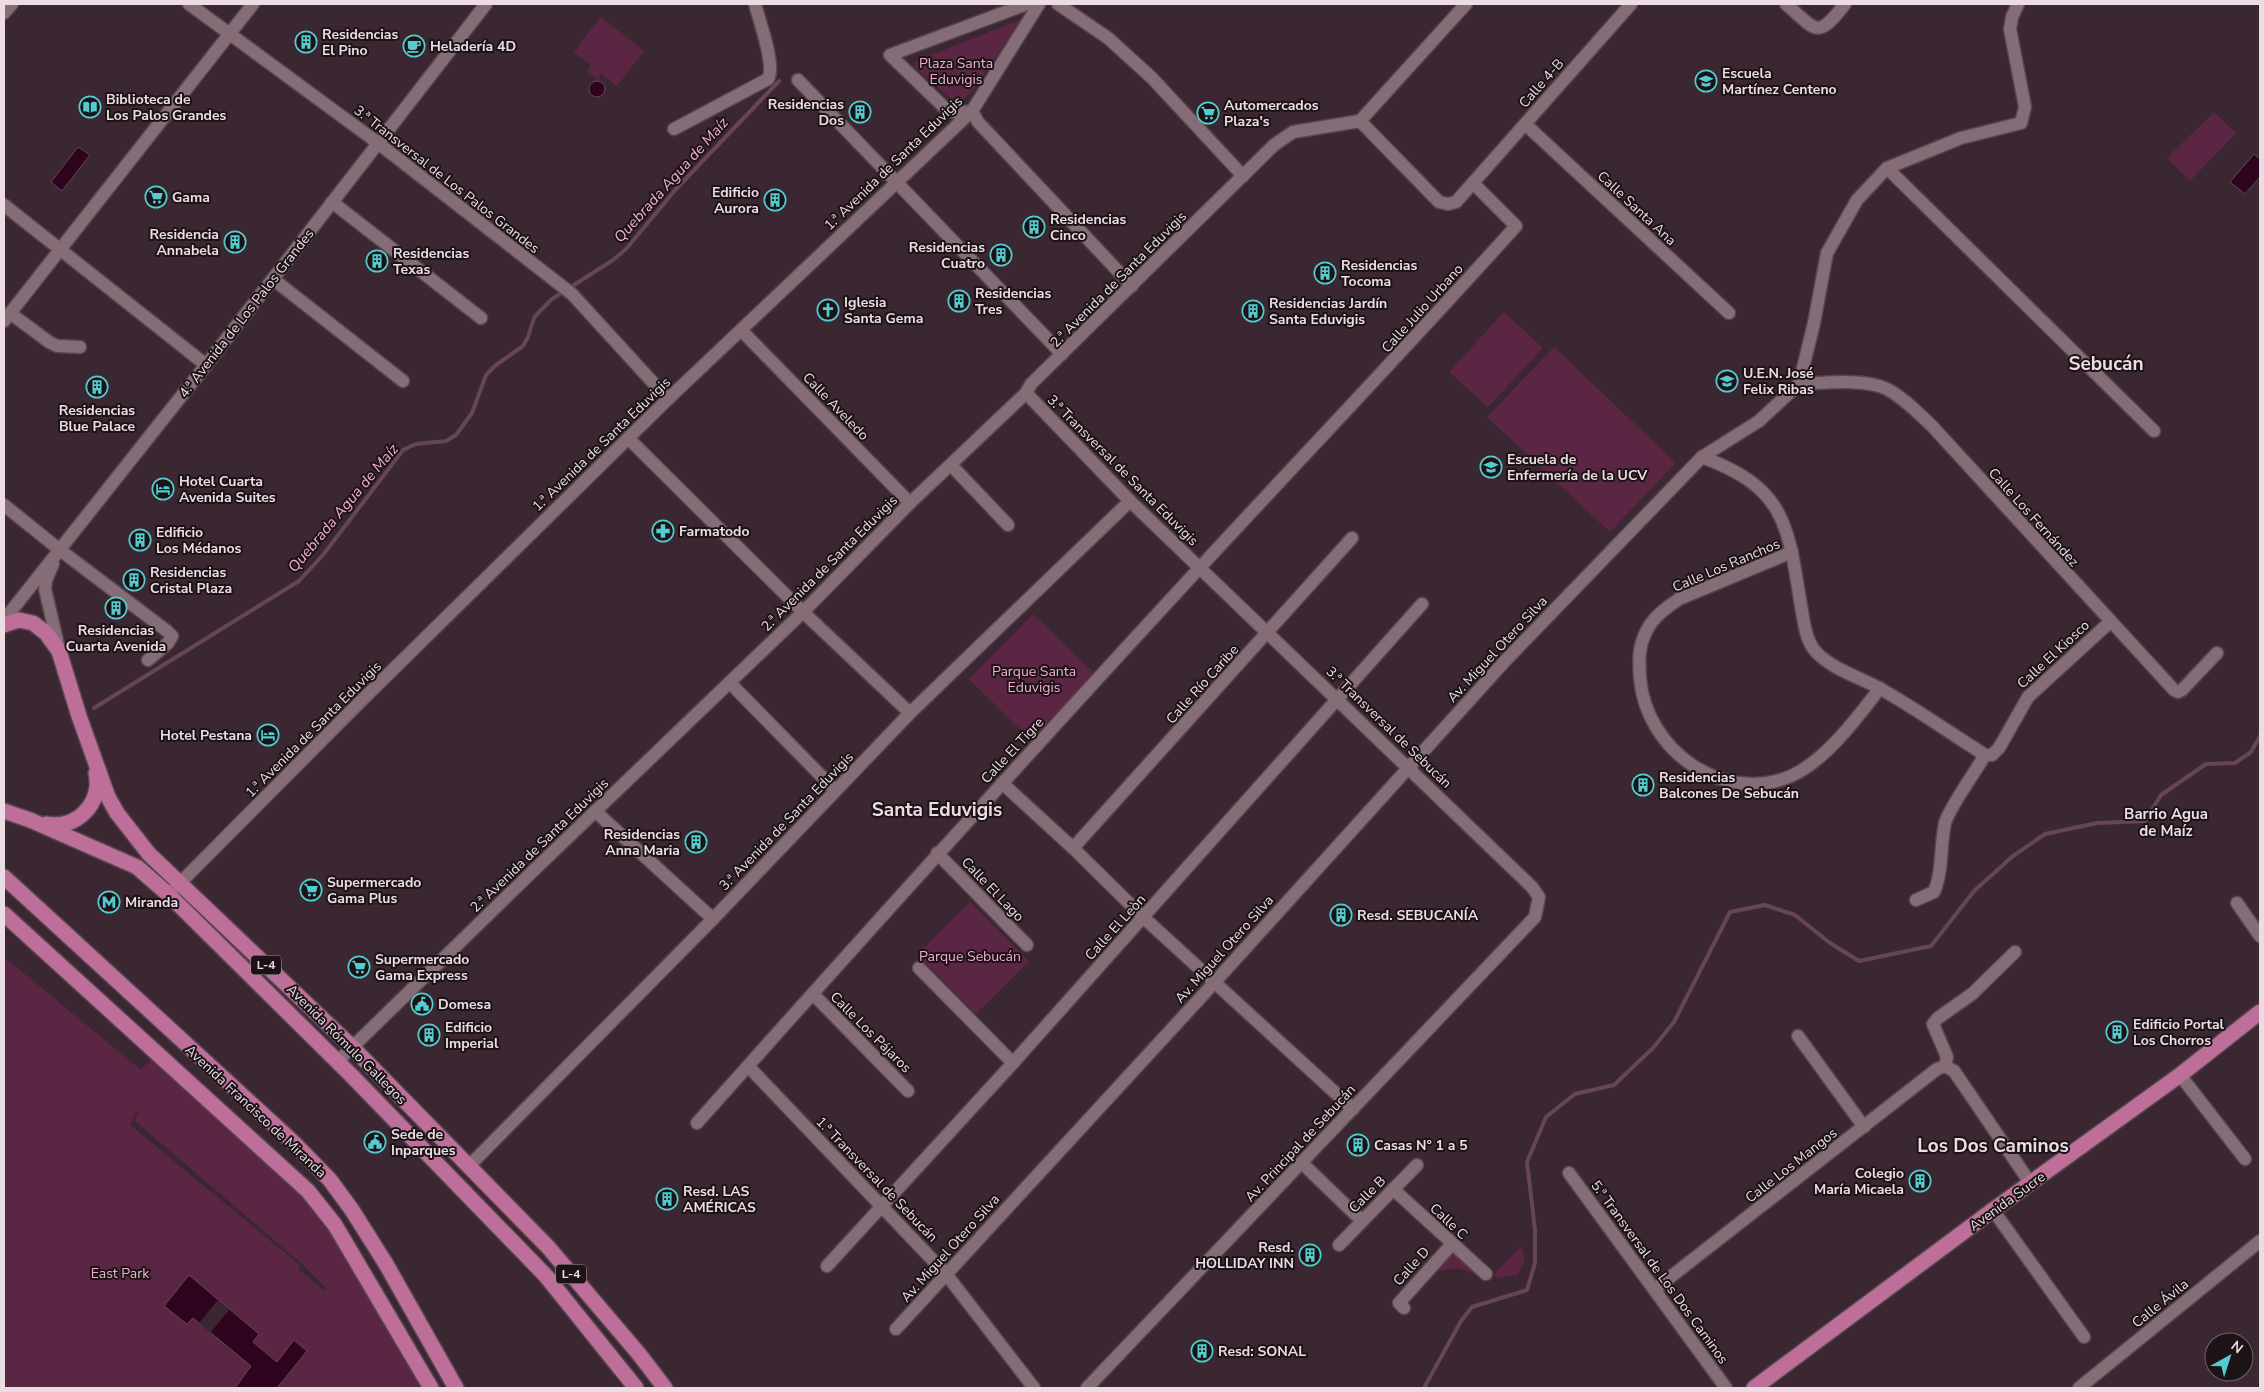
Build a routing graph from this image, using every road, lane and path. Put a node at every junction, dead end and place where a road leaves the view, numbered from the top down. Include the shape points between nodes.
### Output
1 (12, 4) edge
2 (189, 4) edge
3 (253, 4) edge
4 (486, 4) edge
5 (755, 4) edge
6 (1027, 4) edge
7 (1039, 4) edge
8 (1058, 4) edge
9 (1466, 4) edge
10 (1631, 4) edge
11 (1786, 4) edge
12 (1845, 4) edge
13 (2018, 4) edge
14 (4, 14) edge
15 (229, 35) junction
16 (798, 80) dead end
17 (972, 111) junction
18 (1360, 121) junction
19 (1525, 124) junction
20 (674, 129) dead end
21 (378, 143) junction
22 (1887, 168) junction
23 (1243, 176) junction
24 (897, 182) junction
25 (1473, 183) junction
26 (332, 202) junction
27 (4, 205) edge
28 (60, 250) junction
29 (273, 279) junction
30 (1132, 286) junction
31 (1729, 313) dead end
32 (7, 317) edge
33 (481, 318) dead end
34 (741, 330) junction
35 (80, 347) dead end
36 (1062, 354) junction
37 (206, 365) junction
38 (402, 381) dead end
39 (1799, 384) junction
40 (1026, 393) junction
41 (668, 399) junction
42 (2154, 430) dead end
43 (628, 438) junction
44 (1702, 456) junction
45 (951, 465) junction
46 (1130, 500) junction
47 (910, 503) junction
48 (4, 505) edge
49 (1008, 525) dead end
50 (1352, 538) dead end
51 (60, 550) junction
52 (1792, 552) junction
53 (1200, 568) junction
54 (1422, 604) dead end
55 (803, 612) junction
56 (4, 620) edge
57 (2110, 622) junction
58 (4, 625) edge
59 (1268, 633) junction
60 (60, 651) junction
61 (2217, 653) dead end
62 (148, 660) dead end
63 (730, 683) junction
64 (1880, 688) junction
65 (1338, 699) junction
66 (910, 713) junction
67 (91, 751) junction
68 (1985, 755) junction
69 (1408, 766) junction
70 (1002, 783) junction
71 (836, 790) junction
72 (4, 811) edge
73 (595, 811) junction
74 (30, 820) junction
75 (1074, 848) junction
76 (938, 853) junction
77 (4, 877) edge
78 (180, 882) junction
79 (169, 895) junction
80 (1916, 900) dead end
81 (2237, 903) dead end
82 (4, 914) edge
83 (1143, 917) junction
84 (1535, 917) joint
85 (713, 919) junction
86 (2260, 936) edge
87 (1027, 945) dead end
88 (2015, 952) dead end
89 (919, 968) dead end
90 (1214, 983) junction
91 (813, 994) junction
92 (2260, 1012) edge
93 (1798, 1036) dead end
94 (352, 1047) junction
95 (337, 1062) junction
96 (1013, 1064) junction
97 (748, 1066) junction
98 (1945, 1066) junction
99 (2180, 1075) junction
100 (908, 1091) dead end
101 (1352, 1109) junction
102 (697, 1123) dead end
103 (1864, 1127) junction
104 (2245, 1159) dead end
105 (1302, 1163) junction
106 (1417, 1165) dead end
107 (469, 1166) junction
108 (1569, 1173) dead end
109 (2031, 1184) junction
110 (1393, 1189) junction
111 (881, 1206) junction
112 (1993, 1210) junction
113 (1362, 1221) junction
114 (2260, 1241) edge
115 (1452, 1244) junction
116 (1339, 1245) dead end
117 (827, 1266) dead end
118 (946, 1274) junction
119 (1486, 1274) dead end
120 (1655, 1288) junction
121 (1404, 1308) dead end
122 (896, 1329) dead end
123 (2084, 1337) dead end
124 (431, 1388) edge
125 (456, 1388) edge
126 (636, 1388) edge
127 (664, 1388) edge
128 (1034, 1388) edge
129 (1087, 1388) edge
130 (1726, 1388) edge
131 (1754, 1388) edge
132 (2079, 1388) edge

1 - 14 street
2 - 15 street, 3.ª Transversal de Los Palos Grandes
3 - 15 street
4 - 21 street, 4.ª Avenida de Los Palos Grandes
5 - 20 street via 771,76
6 - 17 street via 890,55 946,110 956,113
7 - 17 street, 1.ª Avenida de Santa Eduvigis
8 - 23 street via 1108,38 1152,78
9 - 18 street
10 - 19 street, Calle 4-B
11 - 12 street via 1812,28 1830,24
13 - 22 street via 2010,30 2025,107 2021,123 1961,138
15 - 21 street, 3.ª Transversal de Los Palos Grandes
15 - 28 street
16 - 24 street
17 - 24 street, 1.ª Avenida de Santa Eduvigis
17 - 30 street via 978,122
18 - 23 street, 2.ª Avenida de Santa Eduvigis via 1293,132 1274,145
18 - 25 street via 1439,202 1456,202
19 - 25 street, Calle 4-B
19 - 31 street, Calle Santa Ana
21 - 26 street, 4.ª Avenida de Los Palos Grandes
21 - 41 street, 3.ª Transversal de Los Palos Grandes via 572,294
22 - 39 street via 1857,200 1827,253
22 - 42 street
23 - 30 street, 2.ª Avenida de Santa Eduvigis
24 - 34 street, 1.ª Avenida de Santa Eduvigis
24 - 36 street
25 - 53 street, Calle Julio Urbano via 1516,226
26 - 29 street, 4.ª Avenida de Los Palos Grandes
26 - 33 street
27 - 28 street
28 - 32 street
28 - 37 street
29 - 37 street, 4.ª Avenida de Los Palos Grandes
29 - 38 street
30 - 36 street, 2.ª Avenida de Santa Eduvigis
32 - 35 street via 57,346
34 - 41 street, 1.ª Avenida de Santa Eduvigis
34 - 47 street, Calle Aveledo
36 - 40 street, 2.ª Avenida de Santa Eduvigis
37 - 51 street, 4.ª Avenida de Los Palos Grandes
39 - 44 street, Av. Miguel Otero Silva via 1759,421
39 - 57 street, Calle Los Fernández via 1837,382 1869,385 1886,388 1900,398 1932,426
40 - 45 street, 2.ª Avenida de Santa Eduvigis
40 - 46 street, 3.ª Transversal de Santa Eduvigis
41 - 43 street, 1.ª Avenida de Santa Eduvigis
43 - 55 street
43 - 78 street, 1.ª Avenida de Santa Eduvigis
44 - 52 street via 1728,466 1770,498 1783,520
44 - 69 street, Av. Miguel Otero Silva
45 - 47 street, 2.ª Avenida de Santa Eduvigis
45 - 49 street
46 - 53 street, 3.ª Transversal de Santa Eduvigis
46 - 66 street, 3.ª Avenida de Santa Eduvigis
47 - 55 street, 2.ª Avenida de Santa Eduvigis
48 - 51 street
50 - 59 street, Calle Río Caribe
51 - 56 street, 4.ª Avenida de Los Palos Grandes
51 - 60 street via 45,589
51 - 62 street via 172,636 168,644
52 - 64 street via 1804,625 1815,651
52 - 64 street, Calle Los Ranchos via 1679,600 1663,610 1648,629 1638,657 1641,691 1649,715 1668,745 1694,768 1710,776 1731,783 1772,782 1793,775 1824,752 1845,733
53 - 59 street, 3.ª Transversal de Sebucán
53 - 70 street, Calle El Tigre
54 - 65 street, Calle El Leòn
55 - 63 street, 2.ª Avenida de Santa Eduvigis
55 - 66 street
57 - 61 street, Calle Los Fernández via 2178,692
57 - 68 street, Calle El Kiosco via 2028,697 1999,748 1992,755
58 - 60 main road, L-4 via 20,620 33,623
59 - 65 street, 3.ª Transversal de Sebucán
59 - 75 street, Calle Río Caribe
60 - 67 main road, Avenida Rómulo Gallegos / L-4
63 - 71 street
63 - 73 street, 2.ª Avenida de Santa Eduvigis
64 - 68 street
65 - 69 street, 3.ª Transversal de Sebucán
65 - 83 street, Calle El Leòn
66 - 71 street, 3.ª Avenida de Santa Eduvigis
67 - 74 main road, L-4 via 97,788 89,808 61,825
67 - 78 main road, Avenida Rómulo Gallegos / L-4 via 117,813 149,854
68 - 80 street via 1946,820 1939,857 1940,878 1934,892
69 - 84 street, 3.ª Transversal de Sebucán via 1532,886 1539,897
69 - 90 street, Av. Miguel Otero Silva
70 - 75 street
70 - 76 street, Calle El Tigre
71 - 85 street, 3.ª Avenida de Santa Eduvigis
72 - 74 main road, Avenida Rómulo Gallegos / L-4
73 - 85 street
73 - 94 street, 2.ª Avenida de Santa Eduvigis
74 - 79 main road, Avenida Rómulo Gallegos / L-4 via 137,867
75 - 83 street
76 - 87 street, Calle El Lago
76 - 91 street, Calle El Tigre
77 - 125 main road, Avenida Francisco de Miranda via 293,1142 330,1180 379,1252
78 - 79 street, 1.ª Avenida de Santa Eduvigis
78 - 94 main road, Avenida Rómulo Gallegos / L-4
79 - 95 main road, Avenida Rómulo Gallegos / L-4
81 - 86 street
82 - 124 main road, Avenida Francisco de Miranda via 308,1191 353,1253
83 - 90 street
83 - 96 street, Calle El Leòn
84 - 101 street, Av. Principal de Sebucán
85 - 107 street, 3.ª Avenida de Santa Eduvigis
88 - 98 street via 1972,994 1933,1024 1947,1057
89 - 96 street
90 - 101 street
90 - 118 street, Av. Miguel Otero Silva
91 - 97 street, Calle El Tigre
91 - 100 street, Calle Los Pájaros
92 - 99 main road, Avenida Sucre
93 - 103 street
94 - 95 street, 2.ª Avenida de Santa Eduvigis
94 - 107 main road, Avenida Rómulo Gallegos / L-4
95 - 126 main road, Avenida Rómulo Gallegos / L-4 via 546,1276
96 - 111 street, Calle El Leòn
97 - 102 street, Calle El Tigre
97 - 111 street, 1.ª Transversal de Sebucán
98 - 103 street, Calle Los Mangos
98 - 109 street via 1954,1071
99 - 104 street
99 - 109 main road, Avenida Sucre
101 - 105 street, Av. Principal de Sebucán
103 - 120 street, Calle Los Mangos
105 - 113 street
105 - 129 street, Av. Principal de Sebucán
106 - 110 street, Calle B
107 - 127 main road, Avenida Rómulo Gallegos / L-4 via 548,1247
108 - 120 street, 5.ª Transversal de Los Dos Caminos
109 - 112 main road, Avenida Sucre
110 - 113 street, Calle B
110 - 115 street, Calle C
111 - 117 street, Calle El Leòn
111 - 118 street, 1.ª Transversal de Sebucán
112 - 123 street
112 - 131 main road, Avenida Sucre
113 - 116 street, Calle B
114 - 132 street, Calle Ávila
115 - 119 street, Calle C
115 - 121 street, Calle D via 1398,1303
118 - 122 street, Av. Miguel Otero Silva
118 - 128 street, 1.ª Transversal de Sebucán
120 - 130 street, 5.ª Transversal de Los Dos Caminos

